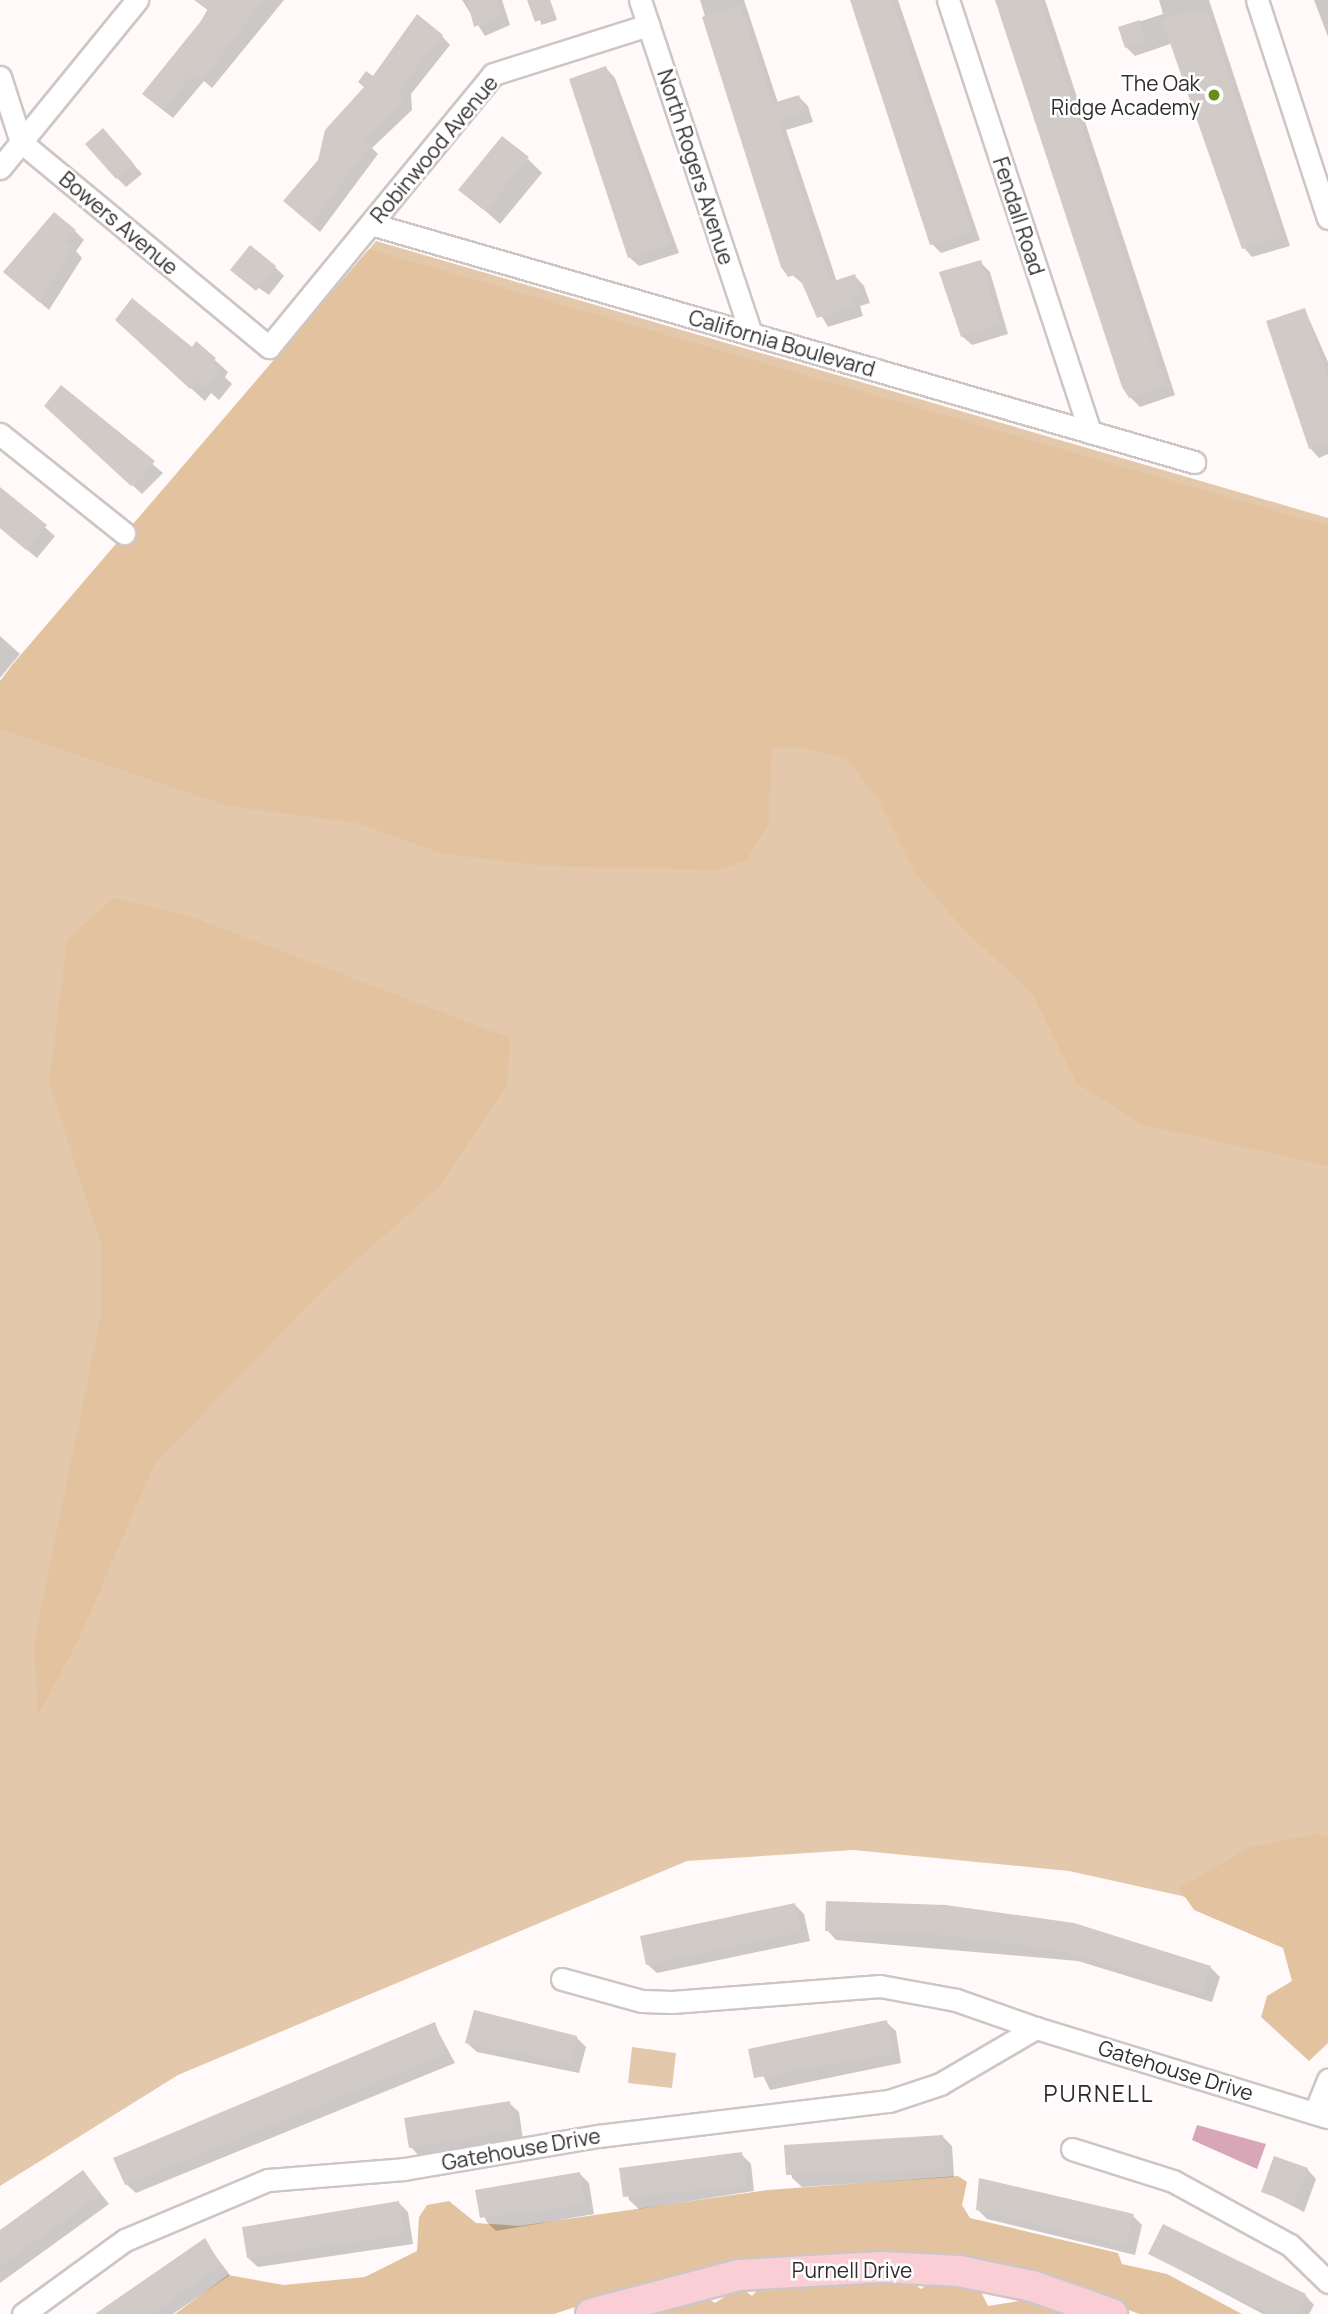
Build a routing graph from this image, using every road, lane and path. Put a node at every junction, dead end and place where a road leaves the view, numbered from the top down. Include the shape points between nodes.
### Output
1 (137, 0) edge
2 (640, 0) edge
3 (948, 0) edge
4 (1257, 0) edge
5 (649, 24) junction
6 (0, 77) edge
7 (21, 142) junction
8 (0, 168) edge
9 (1328, 218) edge
10 (370, 224) junction
11 (751, 334) junction
12 (269, 347) joint
13 (1090, 432) junction
14 (0, 434) edge
15 (1194, 462) dead end
16 (124, 533) dead end
17 (562, 1979) dead end
18 (1036, 2028) junction
19 (1328, 2079) edge
20 (1322, 2115) edge
21 (1072, 2148) dead end
22 (1328, 2282) edge
23 (23, 2314) edge
24 (591, 2314) edge
25 (1112, 2314) edge

1 - 7 street
2 - 5 street, North Rogers Avenue
3 - 13 street, Fendall Road
4 - 9 street
5 - 10 street, Robinwood Avenue via 493,74
5 - 11 street, North Rogers Avenue
6 - 7 street
7 - 8 street
7 - 12 street, Bowers Avenue
10 - 11 street, California Boulevard
10 - 12 street, Robinwood Avenue
11 - 13 street, California Boulevard
13 - 15 street, California Boulevard
14 - 16 street
17 - 18 street, Gatehouse Drive via 642,2001 672,2002 880,1986 956,2000
18 - 20 street, Gatehouse Drive
18 - 23 street, Gatehouse Drive via 940,2084 889,2101 598,2136 404,2169 268,2180 125,2240
19 - 20 street, Gatehouse Drive
21 - 22 street via 1173,2181 1290,2245
24 - 25 street, Purnell Drive via 739,2274 882,2267 958,2272 1032,2286

